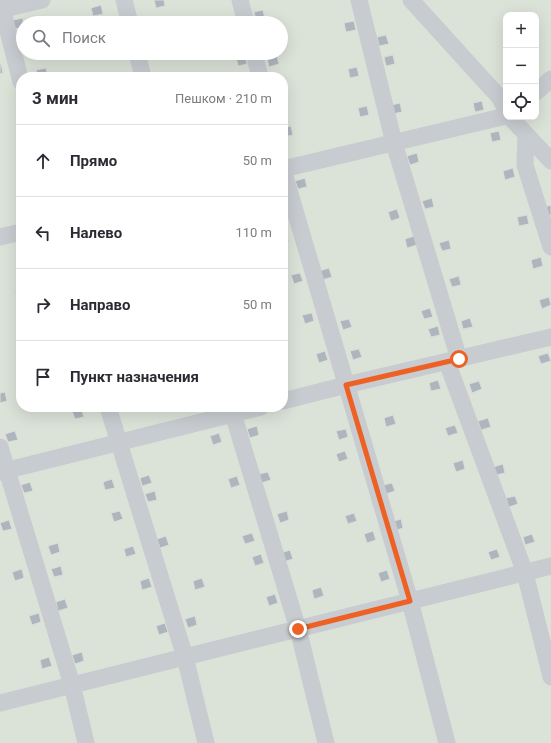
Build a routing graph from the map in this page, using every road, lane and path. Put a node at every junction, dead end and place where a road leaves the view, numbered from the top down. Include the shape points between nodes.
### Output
1 (42, 0) edge
2 (124, 0) edge
3 (240, 0) edge
4 (360, 0) edge
5 (411, 0) edge
6 (1, 7) edge
7 (128, 16) edge
8 (244, 16) edge
9 (139, 60) edge
10 (256, 60) edge
11 (18, 72) edge
12 (142, 72) edge
13 (259, 72) edge
14 (551, 79) edge
15 (539, 89) edge
16 (503, 104) edge
17 (503, 117) edge
18 (513, 120) edge
19 (526, 135) junction
20 (394, 143) junction
21 (551, 161) edge
22 (288, 168) edge
23 (288, 186) edge
24 (16, 233) edge
25 (0, 237) edge
26 (551, 247) edge
27 (551, 337) edge
28 (453, 360) junction
29 (346, 385) junction
30 (288, 400) edge
31 (109, 412) edge
32 (228, 412) edge
33 (232, 412) edge
34 (118, 443) junction
35 (0, 447) edge
36 (3, 471) edge
37 (551, 566) edge
38 (525, 573) junction
39 (410, 601) junction
40 (298, 629) junction
41 (185, 657) junction
42 (551, 677) edge
43 (72, 685) junction
44 (0, 703) edge
45 (86, 743) edge
46 (206, 743) edge
47 (326, 743) edge
48 (447, 743) edge

1 - 6 lane
2 - 7 lane
3 - 8 lane
4 - 20 lane
5 - 16 lane
6 - 11 lane
9 - 12 lane
10 - 13 lane
14 - 15 lane
17 - 20 lane
18 - 19 lane
19 - 21 lane
19 - 26 lane via 525,165
20 - 22 lane
20 - 28 lane
23 - 29 lane
24 - 25 lane
27 - 28 lane
28 - 29 lane
28 - 38 lane
29 - 30 lane
29 - 39 lane
31 - 34 lane
32 - 34 lane
33 - 40 lane
34 - 36 lane
34 - 41 lane
35 - 36 lane
36 - 43 lane
37 - 38 lane
38 - 39 lane
38 - 42 lane
39 - 40 lane
39 - 48 lane
40 - 41 lane
40 - 47 lane
41 - 43 lane
41 - 46 lane
43 - 44 lane
43 - 45 lane

